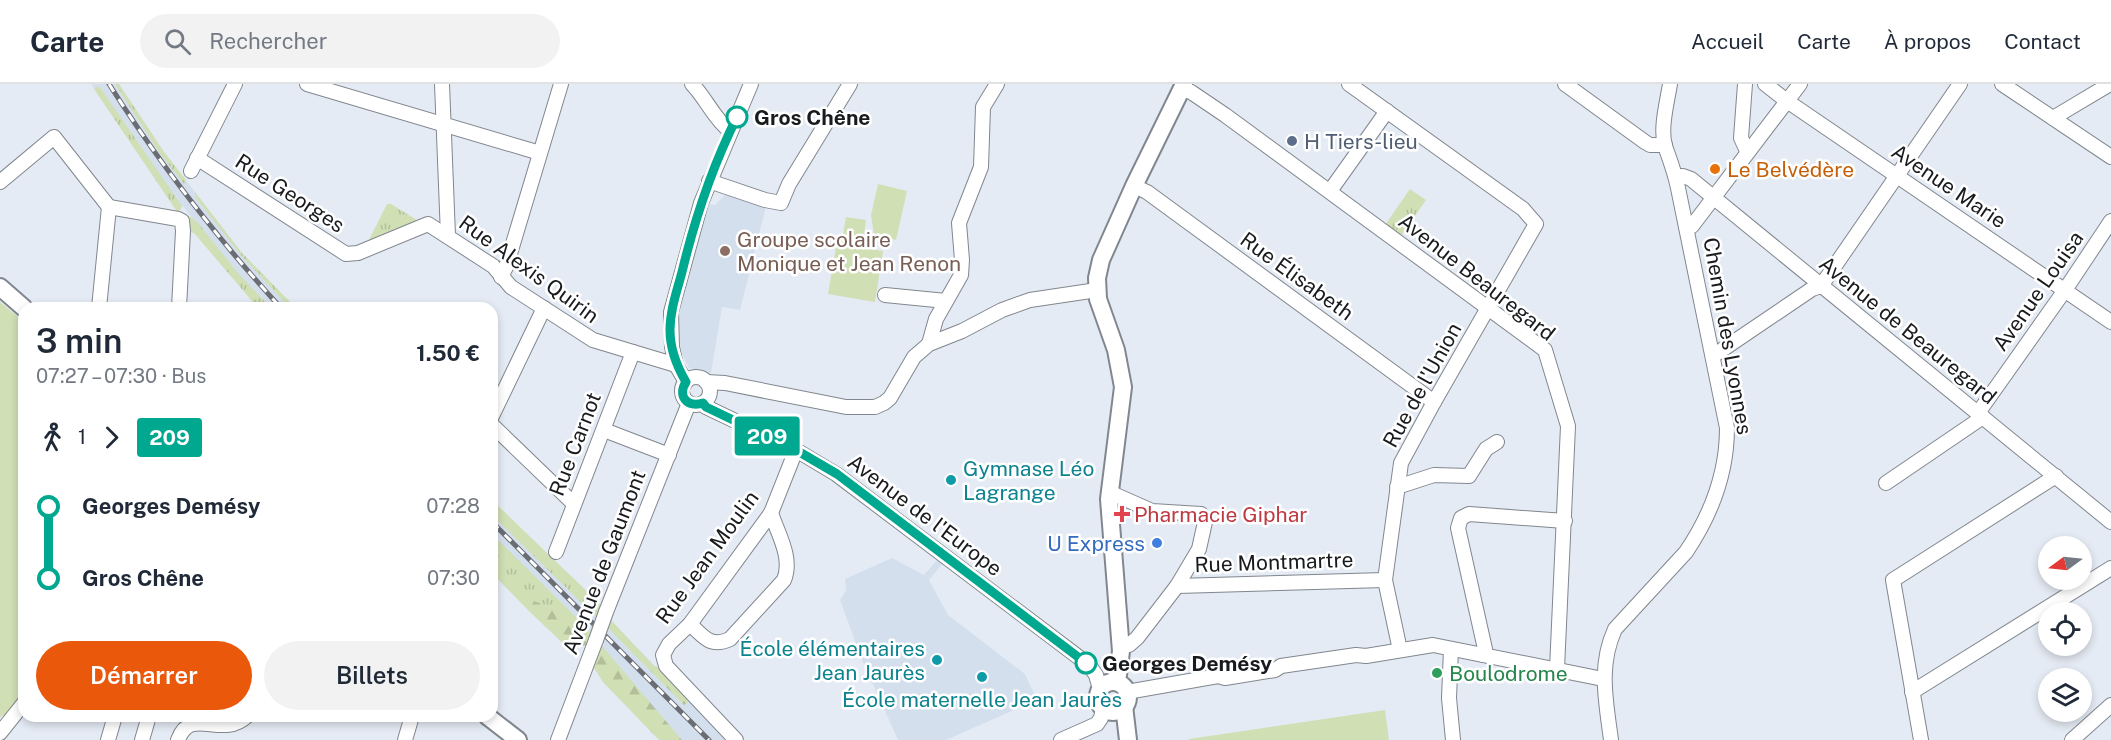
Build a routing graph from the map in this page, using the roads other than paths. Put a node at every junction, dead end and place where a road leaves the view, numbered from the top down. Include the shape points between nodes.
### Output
1 (235, 84) edge
2 (307, 84) edge
3 (442, 84) edge
4 (561, 84) edge
5 (692, 84) edge
6 (751, 84) edge
7 (850, 84) edge
8 (997, 84) edge
9 (1349, 84) edge
10 (1565, 84) edge
11 (1670, 84) edge
12 (1745, 84) edge
13 (1765, 84) edge
14 (1800, 84) edge
15 (1960, 84) edge
16 (2002, 84) edge
17 (2110, 84) edge
18 (1183, 86) edge
19 (1787, 101) junction
20 (1387, 111) junction
21 (2053, 118) junction
22 (443, 124) junction
23 (730, 131) junction
24 (1665, 145) junction
25 (1747, 151) junction
26 (540, 153) junction
27 (2111, 157) edge
28 (1896, 175) junction
29 (1676, 177) junction
30 (709, 181) junction
31 (0, 182) edge
32 (1134, 186) junction
33 (1330, 191) junction
34 (1713, 198) junction
35 (109, 207) junction
36 (2111, 221) edge
37 (428, 224) joint
38 (1686, 226) junction
39 (448, 236) junction
40 (501, 277) junction
41 (1821, 286) junction
42 (0, 287) edge
43 (1097, 290) junction
44 (2065, 290) junction
45 (885, 295) dead end
46 (946, 301) junction
47 (100, 302) edge
48 (179, 302) edge
49 (18, 303) edge
50 (543, 308) junction
51 (1489, 308) junction
52 (2111, 322) edge
53 (929, 344) junction
54 (633, 352) junction
55 (1713, 356) junction
56 (676, 365) junction
57 (686, 382) junction
58 (706, 382) junction
59 (1434, 402) junction
60 (498, 403) edge
61 (696, 403) junction
62 (1980, 415) junction
63 (604, 430) junction
64 (498, 431) edge
65 (1497, 442) dead end
66 (796, 450) junction
67 (669, 455) junction
68 (2056, 476) junction
69 (1886, 483) dead end
70 (1396, 487) junction
71 (1109, 492) junction
72 (574, 504) junction
73 (771, 513) junction
74 (1565, 521) junction
75 (2111, 522) edge
76 (556, 552) dead end
77 (2111, 568) edge
78 (1385, 580) junction
79 (1178, 586) junction
80 (690, 624) junction
81 (1120, 649) junction
82 (1451, 649) junction
83 (1400, 650) junction
84 (1483, 655) junction
85 (1557, 669) junction
86 (1603, 679) junction
87 (1912, 692) junction
88 (1115, 696) junction
89 (2111, 705) edge
90 (18, 710) edge
91 (113, 722) edge
92 (147, 722) edge
93 (241, 722) edge
94 (410, 722) edge
95 (493, 722) edge
96 (0, 733) edge
97 (506, 735) edge
98 (1128, 737) edge
99 (557, 739) edge
100 (108, 740) edge
101 (142, 740) edge
102 (178, 740) edge
103 (405, 740) edge
104 (518, 740) edge
105 (736, 740) edge
106 (1061, 740) edge
107 (1453, 740) edge
108 (1611, 740) edge
109 (1921, 740) edge
110 (2072, 740) edge

1 - 37 street, Rue Georges via 194,164 346,254 358,253
2 - 22 street
3 - 22 street
4 - 26 street
5 - 23 street
6 - 23 street
7 - 30 street via 781,203
8 - 46 street via 983,107 981,167 960,221 961,275
9 - 20 street
10 - 24 street via 1645,142
11 - 24 street, Chemin des Lyonnes
12 - 25 street via 1741,138
13 - 19 street, Avenue Marie
14 - 19 street
15 - 28 street
16 - 21 street
17 - 21 street
18 - 32 main road
18 - 33 street, Avenue Beauregard
19 - 25 street
19 - 28 street, Avenue Marie
20 - 33 street
20 - 51 street, Rue de l'Union via 1524,209 1536,224
21 - 27 street
22 - 26 street
22 - 39 street
23 - 30 street
24 - 29 street, Chemin des Lyonnes
25 - 34 street
26 - 40 street
28 - 41 street
28 - 44 street, Avenue Marie
29 - 34 street, Avenue de Beauregard via 1689,178
29 - 38 street, Chemin des Lyonnes
30 - 56 street via 671,312
31 - 35 street via 54,137
32 - 43 main road via 1101,260
32 - 59 street, Rue Élisabeth
33 - 51 street, Avenue Beauregard
34 - 38 street via 1692,226
34 - 41 street, Avenue de Beauregard
35 - 47 street
35 - 48 street via 178,219 183,224
36 - 44 street, Avenue Louisa
37 - 39 street, Rue Alexis Quirin
38 - 55 street, Chemin des Lyonnes
39 - 40 street, Rue Alexis Quirin via 493,266
40 - 50 street, Rue Alexis Quirin
41 - 55 street
41 - 62 street, Avenue de Beauregard
42 - 49 main road
43 - 53 street via 1030,300
43 - 71 main road via 1123,387
44 - 52 street, Avenue Marie
44 - 62 street, Avenue Louisa
45 - 46 street
46 - 53 street
50 - 54 street, Rue Alexis Quirin via 593,340
50 - 60 street
51 - 59 street, Rue de l'Union
51 - 74 street, Avenue Beauregard via 1545,350 1568,426
53 - 58 street via 914,357 890,398 869,408
54 - 56 street, Rue Alexis Quirin
54 - 63 street, Rue Carnot
55 - 86 street, Chemin des Lyonnes via 1727,428 1724,473 1714,501 1686,552 1615,629 1608,644
56 - 57 street
57 - 58 street via 696,377
57 - 61 street via 682,393
58 - 61 street via 709,396
59 - 70 street, Rue de l'Union via 1401,463
61 - 66 street, Avenue de l'Europe
61 - 67 street, Avenue de Gaumont
62 - 68 street, Avenue de Beauregard
62 - 69 street
63 - 67 street
63 - 72 street, Rue Carnot
64 - 72 street
65 - 70 street via 1486,449 1470,476 1434,475
66 - 73 street, Rue Jean Moulin
66 - 88 street, Avenue de l'Europe via 837,474 1089,665
67 - 99 street, Avenue de Gaumont, bridge
68 - 75 street, Avenue de Beauregard
68 - 87 street via 1893,580
70 - 78 street, Rue de l'Union
71 - 79 street via 1152,511 1201,514 1205,522 1199,549
71 - 81 main road
72 - 76 street, Rue Carnot
73 - 80 street, Rue Jean Moulin
73 - 80 street via 787,559 784,580 730,639 719,644 708,641
74 - 84 street via 1469,514 1461,518 1458,528 1485,649
74 - 85 street, Avenue Beauregard
77 - 87 street
78 - 79 street, Rue Montmartre
78 - 83 street, Rue de l'Union
79 - 81 street, Rue Montmartre via 1137,639
80 - 105 street, Rue Jean Moulin via 669,644 663,655 666,666
81 - 88 main road via 1127,666
82 - 83 street via 1433,645
82 - 84 street
82 - 107 street via 1449,698
83 - 88 street via 1281,666 1225,678 1218,675
84 - 85 street
85 - 86 street
86 - 108 street, Chemin des Lyonnes
87 - 109 street
88 - 98 main road
88 - 106 street via 1097,724
89 - 110 street
90 - 96 street
91 - 100 street
92 - 101 street
93 - 102 street via 225,729 189,725
94 - 103 street
95 - 97 main road
97 - 104 main road

